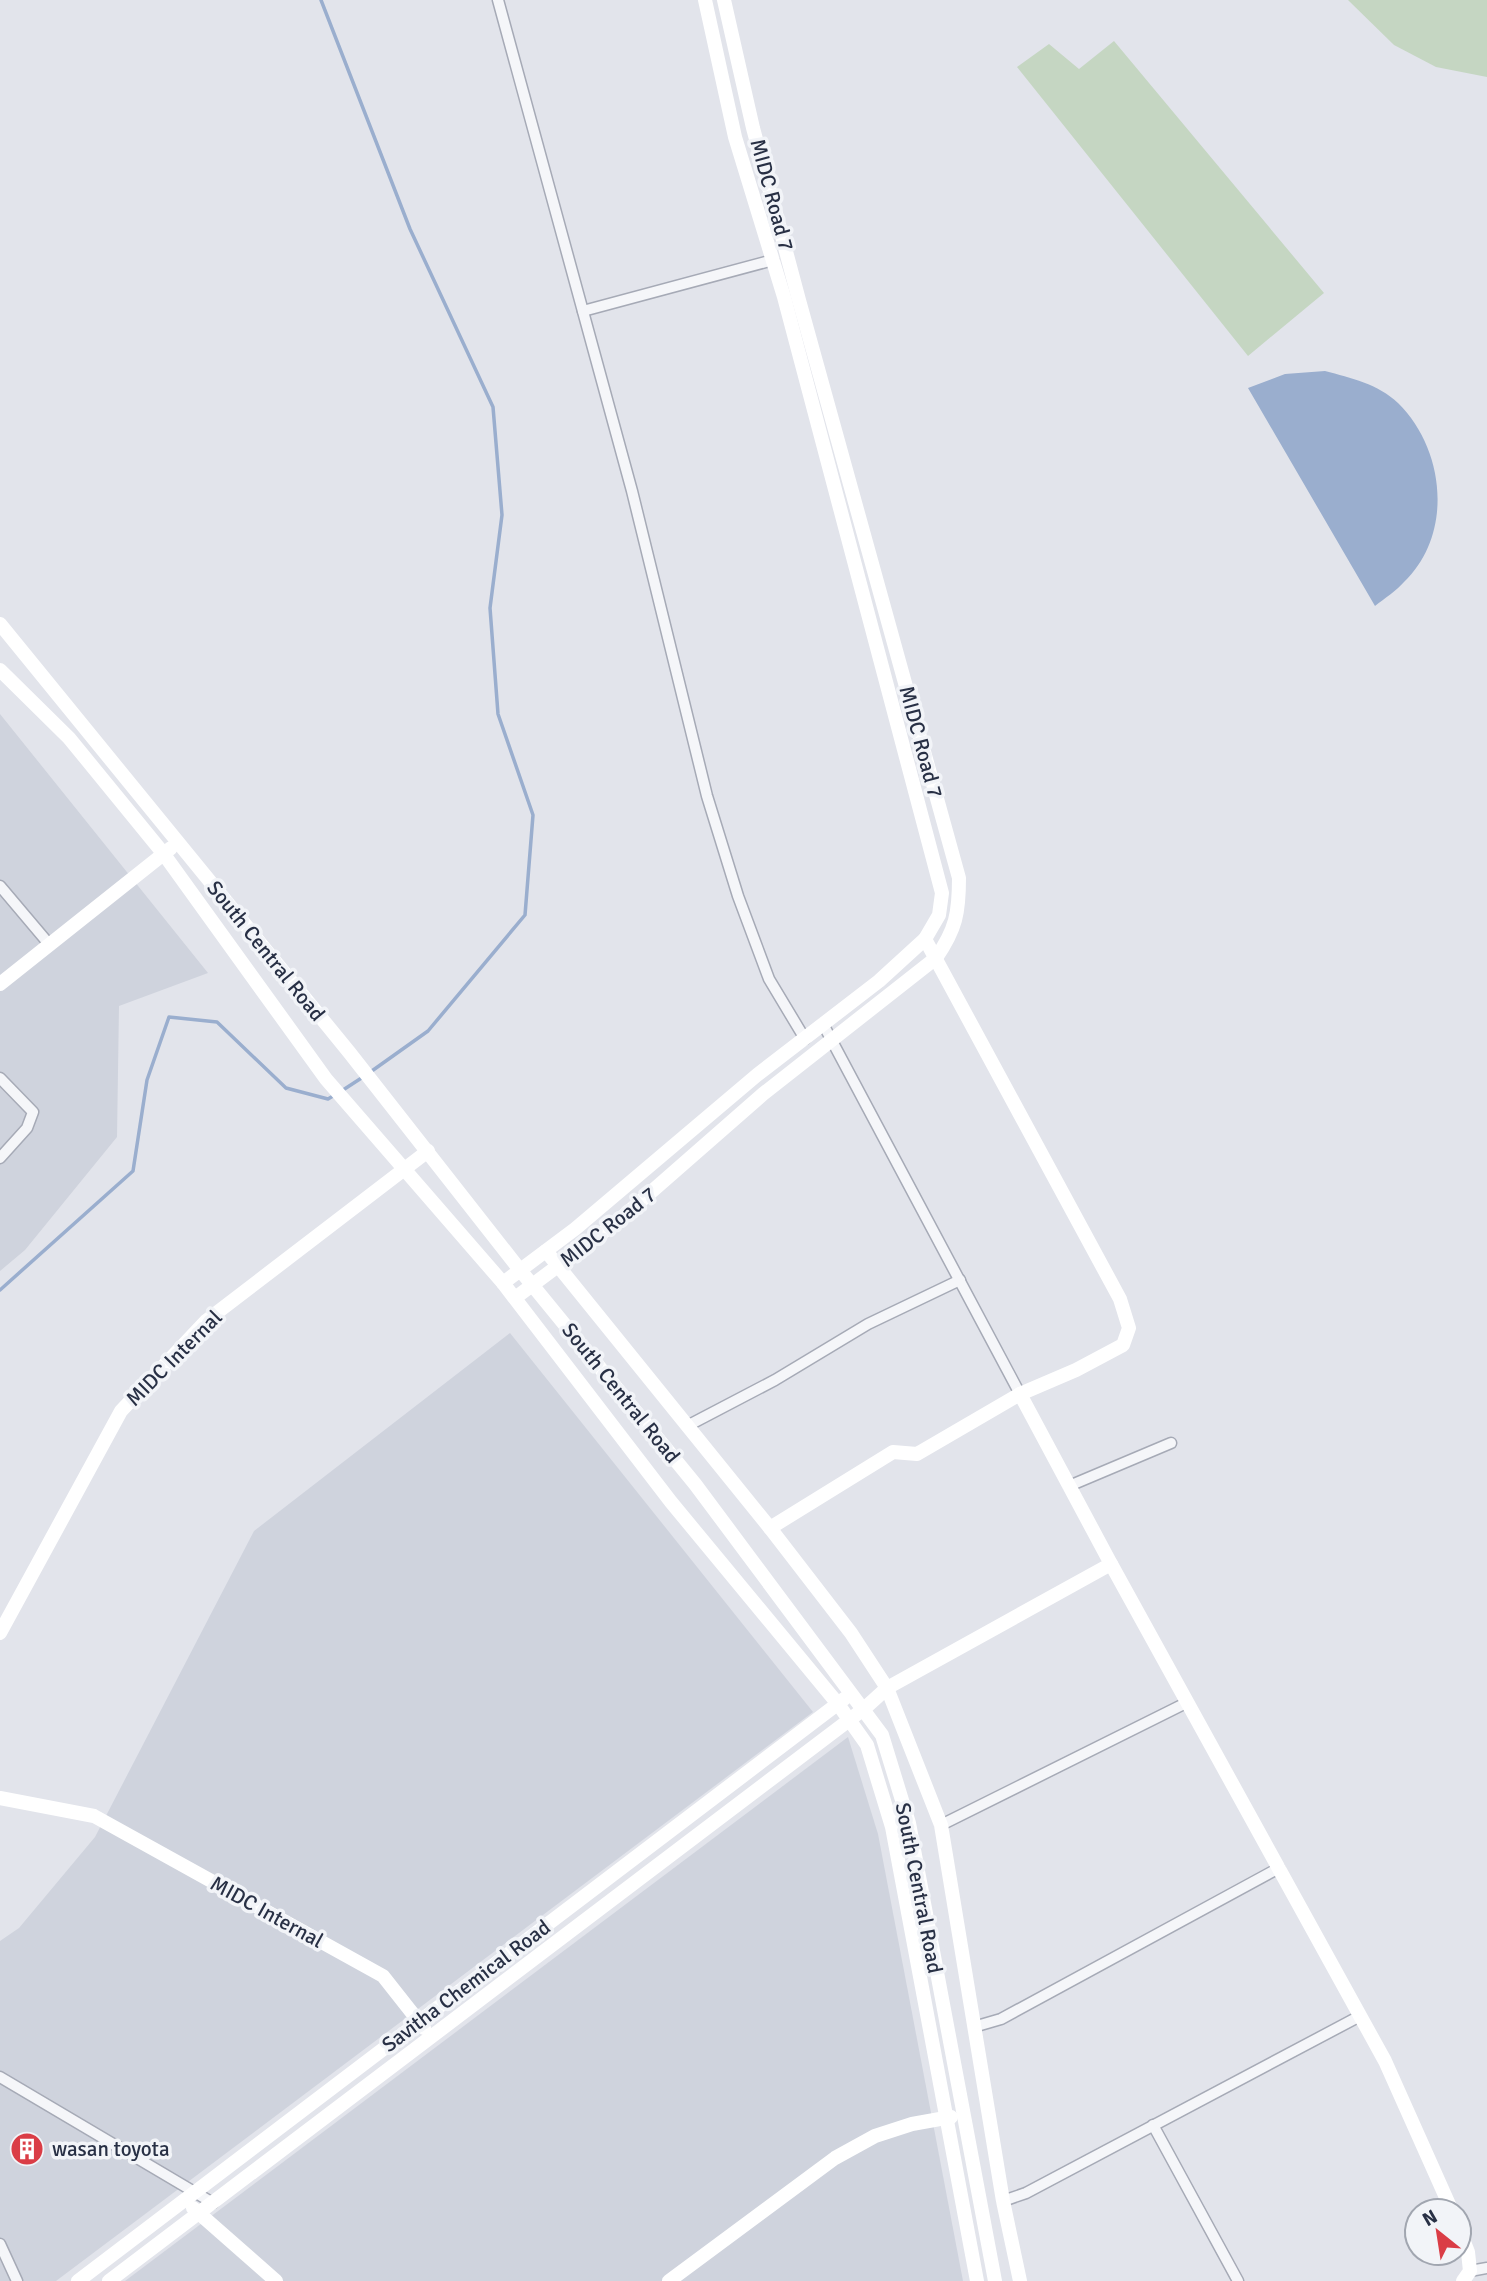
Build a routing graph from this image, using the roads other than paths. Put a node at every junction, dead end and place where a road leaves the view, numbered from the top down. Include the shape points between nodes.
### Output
1 (498, 0) edge
2 (705, 0) edge
3 (724, 0) edge
4 (753, 128) junction
5 (735, 137) junction
6 (773, 260) junction
7 (583, 312) junction
8 (845, 468) junction
9 (828, 473) junction
10 (0, 624) edge
11 (0, 670) edge
12 (938, 808) junction
13 (921, 811) junction
14 (178, 843) junction
15 (163, 853) junction
16 (0, 886) edge
17 (925, 939) junction
18 (49, 944) junction
19 (936, 958) junction
20 (0, 984) edge
21 (822, 1024) junction
22 (805, 1039) junction
23 (831, 1039) junction
24 (0, 1078) edge
25 (428, 1151) junction
26 (0, 1158) edge
27 (405, 1168) junction
28 (546, 1251) junction
29 (558, 1266) junction
30 (520, 1270) junction
31 (960, 1280) junction
32 (503, 1283) junction
33 (532, 1285) junction
34 (515, 1298) junction
35 (1020, 1395) junction
36 (690, 1425) junction
37 (1171, 1443) dead end
38 (1069, 1486) junction
39 (770, 1528) junction
40 (1111, 1564) junction
41 (0, 1633) edge
42 (887, 1688) junction
43 (853, 1692) junction
44 (1186, 1703) junction
45 (838, 1704) junction
46 (865, 1708) junction
47 (849, 1720) junction
48 (0, 1797) edge
49 (941, 1825) junction
50 (1279, 1868) junction
51 (1360, 2016) junction
52 (419, 2022) junction
53 (976, 2026) junction
54 (431, 2037) junction
55 (0, 2077) edge
56 (962, 2115) junction
57 (944, 2118) junction
58 (1153, 2125) junction
59 (196, 2192) junction
60 (1446, 2197) edge
61 (1003, 2201) junction
62 (183, 2202) junction
63 (213, 2203) junction
64 (200, 2212) junction
65 (0, 2244) edge
66 (1487, 2268) edge
67 (1466, 2276) edge
68 (17, 2281) edge
69 (78, 2281) edge
70 (109, 2281) edge
71 (276, 2281) edge
72 (669, 2281) edge
73 (978, 2281) edge
74 (995, 2281) edge
75 (1020, 2281) edge
76 (1238, 2281) edge

1 - 7 street
2 - 5 street, MIDC Road 7
3 - 4 street, MIDC Road 7
4 - 5 street
4 - 8 street, MIDC Road 7
5 - 6 street, MIDC Road 7
6 - 7 street
6 - 9 street, MIDC Road 7
7 - 22 street via 707,796 769,979
8 - 9 street
8 - 12 street, MIDC Road 7
9 - 13 street, MIDC Road 7
10 - 14 street, South Central Road
11 - 15 street, South Central Road via 69,738
12 - 13 street
12 - 19 street, MIDC Road 7 via 959,878 958,916
13 - 17 street, MIDC Road 7 via 942,893 939,915
14 - 15 street
14 - 25 street, South Central Road
15 - 18 street
15 - 27 street, South Central Road via 338,1093
16 - 18 street
17 - 19 street
17 - 21 street, MIDC Road 7
18 - 20 street
19 - 23 street, MIDC Road 7
19 - 35 street via 1120,1299 1129,1328 1123,1345
21 - 22 street, MIDC Road 7
21 - 23 street
22 - 28 street, MIDC Road 7
23 - 29 street, MIDC Road 7 via 618,1221
23 - 31 street
24 - 26 street via 33,1112 27,1128
25 - 27 street, MIDC Internal
25 - 30 street, South Central Road
27 - 32 street, South Central Road
27 - 41 street, MIDC Internal via 206,1321 121,1411
28 - 29 street
28 - 30 street, MIDC Road 7
29 - 33 street, MIDC Road 7
29 - 36 street
30 - 32 street, MIDC Road 7
30 - 33 street, South Central Road
31 - 35 street
31 - 36 street via 867,1324
32 - 34 street, South Central Road
33 - 34 street, MIDC Road 7
33 - 43 street, South Central Road via 695,1484
34 - 45 street, South Central Road via 671,1502
35 - 38 street
35 - 39 street via 917,1454 892,1451
36 - 39 street
37 - 38 street
38 - 40 street
39 - 42 street
40 - 42 street, Savitha Chemical Road
40 - 44 street
42 - 46 street, Savitha Chemical Road
42 - 49 street
43 - 45 street, Savitha Chemical Road
43 - 46 street, South Central Road
44 - 49 street
44 - 50 street
45 - 47 street, South Central Road
45 - 52 street, Savitha Chemical Road
46 - 47 street, Savitha Chemical Road
46 - 56 street, South Central Road via 882,1735 909,1823
47 - 54 street, Savitha Chemical Road
47 - 57 street, South Central Road via 867,1745 892,1827
48 - 52 street, MIDC Internal via 94,1816 383,1976
49 - 53 street
50 - 51 street
50 - 53 street via 1001,2019
51 - 58 street
51 - 60 street
52 - 54 street, MIDC Internal
52 - 59 street, Savitha Chemical Road
53 - 61 street
54 - 63 street, Savitha Chemical Road
55 - 59 street
56 - 57 street
56 - 74 street, South Central Road
57 - 72 street via 875,2136 835,2158
57 - 73 street, South Central Road
58 - 61 street
58 - 76 street
59 - 62 street, Savitha Chemical Road
59 - 63 street
61 - 75 street
62 - 64 street
62 - 69 street, Savitha Chemical Road
63 - 64 street, Savitha Chemical Road
64 - 70 street, Savitha Chemical Road
64 - 71 street
65 - 68 street
66 - 67 street

